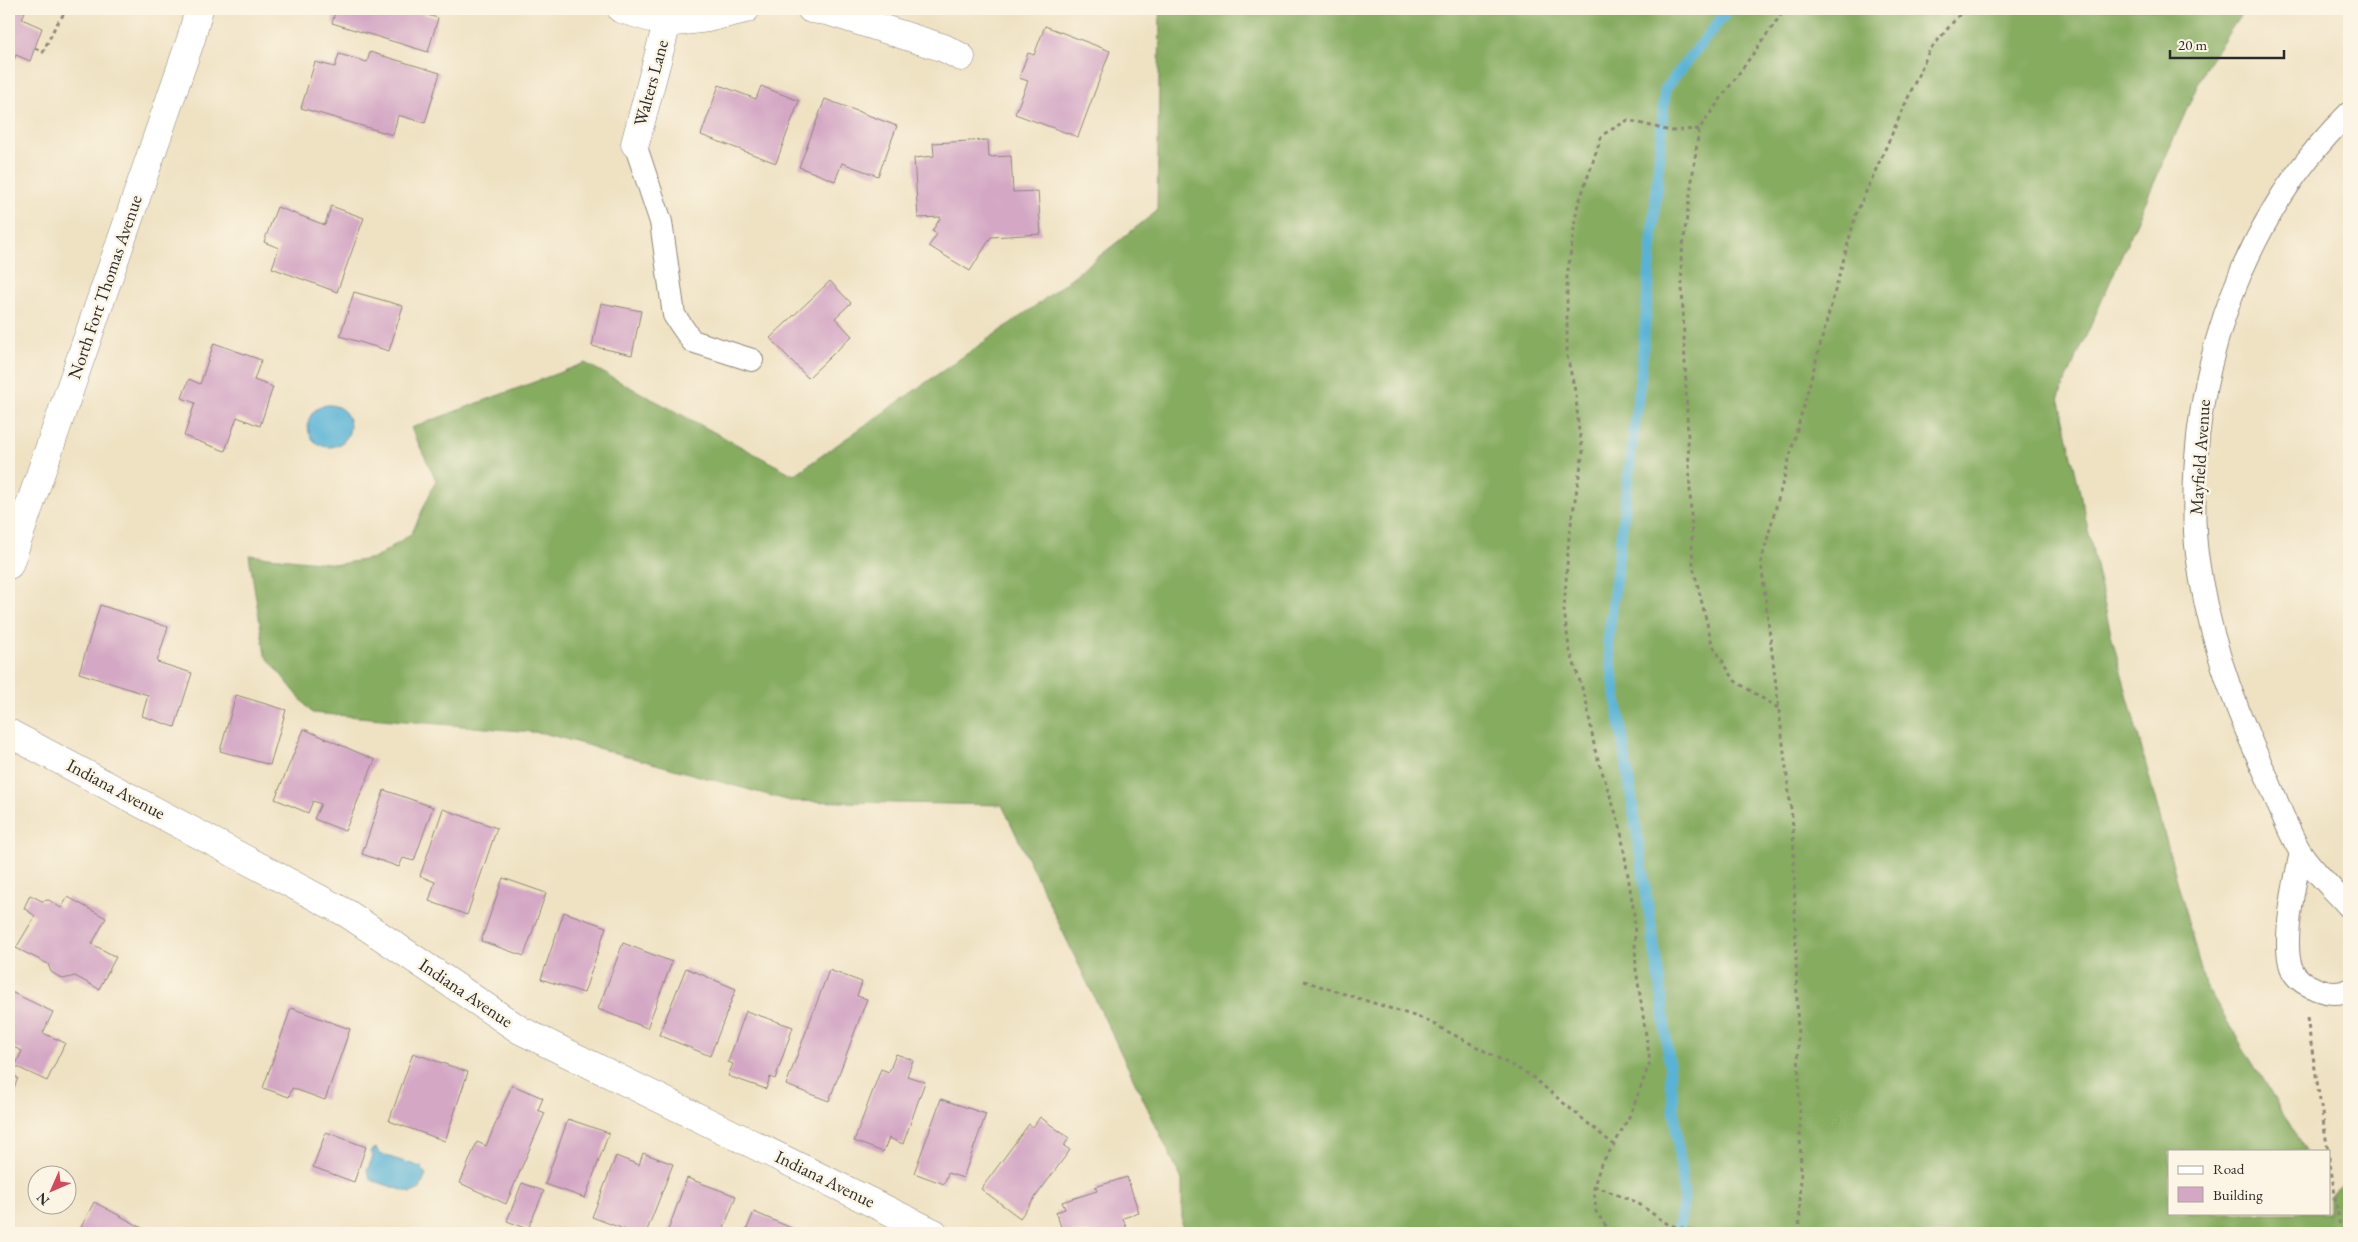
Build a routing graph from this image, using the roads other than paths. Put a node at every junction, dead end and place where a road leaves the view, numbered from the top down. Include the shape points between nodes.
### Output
1 (199, 9) edge
2 (621, 9) edge
3 (746, 9) edge
4 (811, 9) edge
5 (667, 23) junction
6 (961, 56) dead end
7 (2349, 113) edge
8 (635, 144) joint
9 (752, 360) dead end
10 (9, 565) edge
11 (9, 733) edge
12 (2301, 852) junction
13 (2349, 907) edge
14 (2349, 990) edge
15 (934, 1233) edge

1 - 10 street, North Fort Thomas Avenue
2 - 5 street
3 - 5 street
4 - 6 street via 922,41
5 - 8 street, Walters Lane
7 - 12 lane, Mayfield Avenue via 2308,160 2264,223 2220,326 2209,364 2198,432 2194,494 2196,553 2205,604 2232,696
8 - 9 lane via 661,222 674,315 692,341
11 - 15 street, Indiana Avenue via 348,914 520,1030
12 - 13 lane, Mayfield Avenue
12 - 14 lane via 2291,903 2288,950 2291,968 2302,983 2326,993

